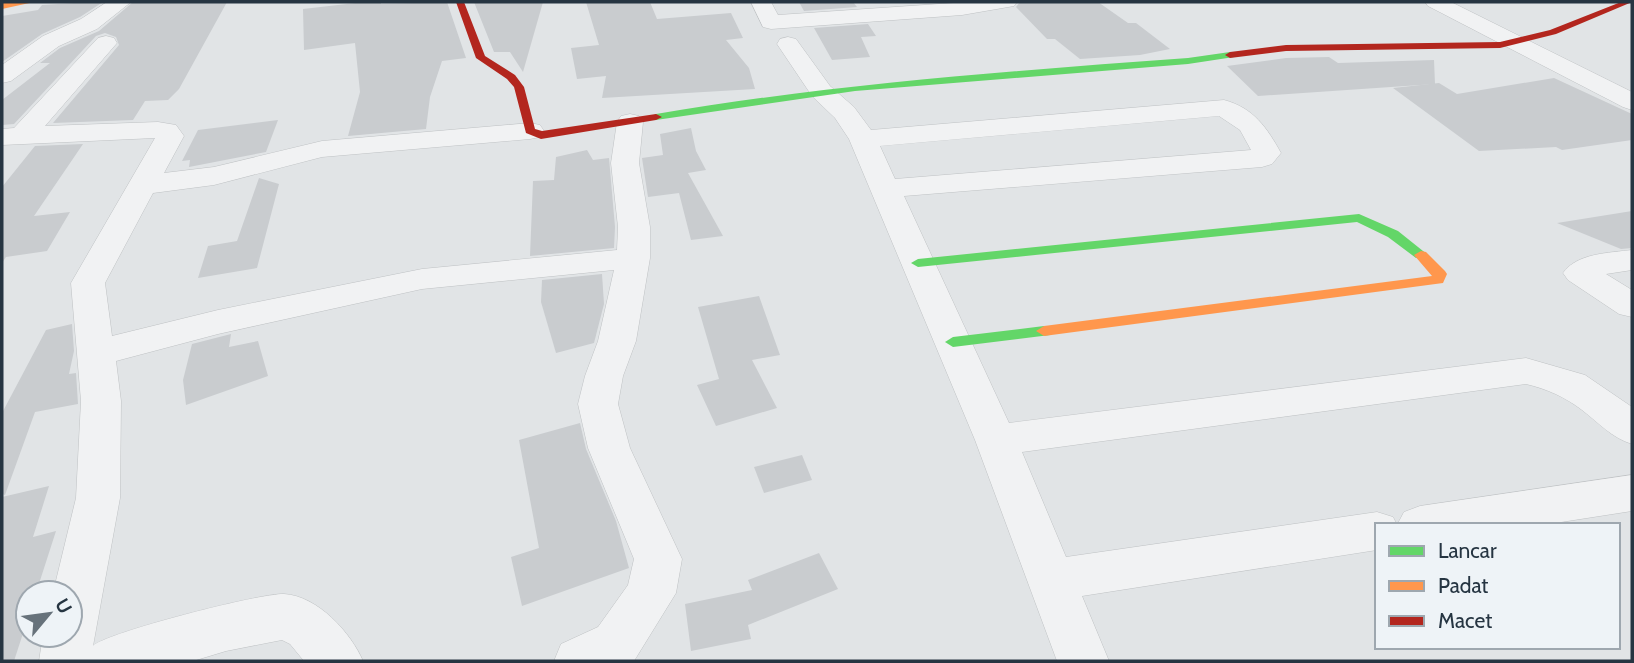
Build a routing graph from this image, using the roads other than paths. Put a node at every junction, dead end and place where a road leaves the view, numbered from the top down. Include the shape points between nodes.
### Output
1 (30, 2) edge
2 (121, 2) edge
3 (460, 2) edge
4 (1007, 2) edge
5 (1435, 2) edge
6 (1628, 2) edge
7 (2, 6) edge
8 (784, 28) edge
9 (1518, 41) junction
10 (106, 43) dead end
11 (2, 76) edge
12 (1632, 77) edge
13 (1598, 83) junction
14 (821, 90) junction
15 (1632, 102) edge
16 (630, 122) junction
17 (530, 131) junction
18 (12, 136) edge
19 (863, 139) junction
20 (143, 185) junction
21 (884, 189) junction
22 (633, 258) junction
23 (1632, 260) edge
24 (918, 263) junction
25 (1632, 306) edge
26 (953, 342) junction
27 (97, 353) junction
28 (1632, 429) edge
29 (996, 440) junction
30 (1632, 493) edge
31 (1433, 523) edge
32 (1375, 531) edge
33 (81, 579) edge
34 (1050, 580) junction
35 (113, 661) edge
36 (337, 661) edge
37 (580, 661) edge
38 (1083, 661) edge

1 - 7 street
2 - 11 street via 89,24 51,41
3 - 17 street via 481,58 519,87
4 - 8 street
5 - 9 street
6 - 9 street
8 - 14 street
9 - 13 street
9 - 14 street via 1286,48 1188,61
10 - 18 street
12 - 13 street
13 - 15 street
14 - 16 street
14 - 19 street
16 - 17 street via 565,133
16 - 22 street via 625,163 634,227
17 - 20 street via 322,149 214,176
18 - 20 street via 166,131 170,136
19 - 21 street
19 - 21 street via 1224,108 1251,125 1267,153 1262,158
20 - 27 street via 89,283
21 - 24 street
22 - 27 street via 422,279
22 - 37 street via 617,341 598,404 609,448 658,559 651,593 615,643
23 - 25 street via 1593,265 1580,273
24 - 26 street
24 - 26 street via 1359,218 1405,241 1440,274 1438,280 1412,285
26 - 29 street
27 - 33 street via 101,401 98,498
28 - 29 street via 1572,383 1526,371
29 - 34 street
30 - 31 street
32 - 34 street
34 - 38 street
35 - 36 street via 226,628 285,617 308,628

